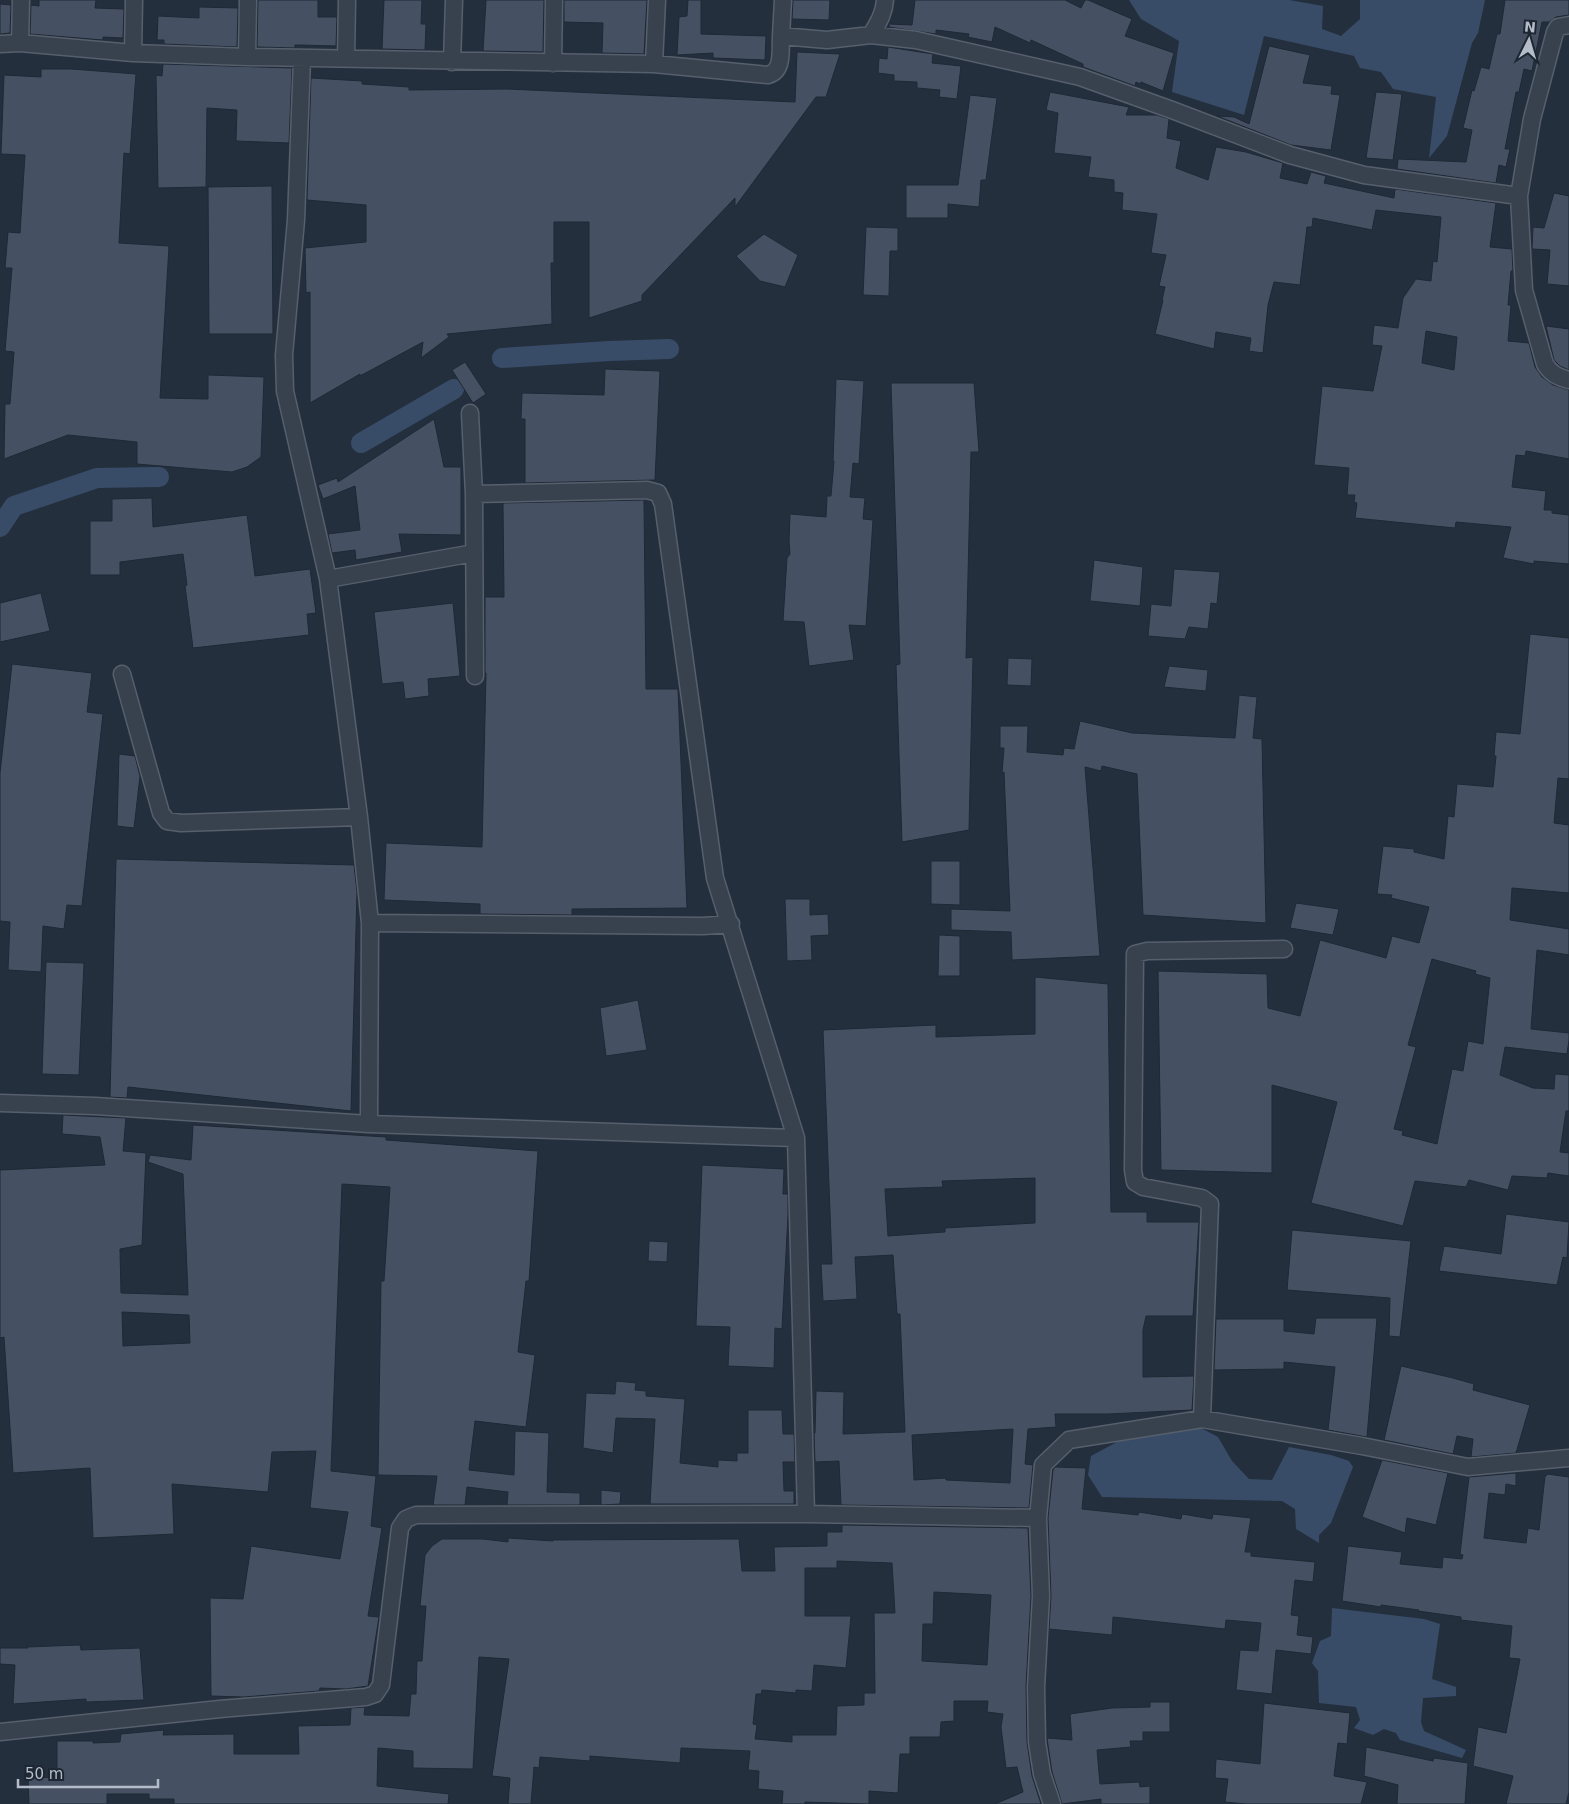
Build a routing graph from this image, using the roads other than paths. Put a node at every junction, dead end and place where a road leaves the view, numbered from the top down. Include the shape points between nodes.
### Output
1 (22, 0) edge
2 (134, 0) edge
3 (248, 0) edge
4 (346, 0) edge
5 (454, 0) edge
6 (554, 0) edge
7 (657, 0) edge
8 (782, 0) edge
9 (885, 0) edge
10 (1569, 25) edge
11 (781, 36) junction
12 (876, 36) junction
13 (20, 42) junction
14 (0, 44) edge
15 (133, 53) junction
16 (247, 57) junction
17 (302, 58) junction
18 (346, 60) junction
19 (452, 62) junction
20 (553, 63) junction
21 (654, 64) junction
22 (1519, 196) junction
23 (1569, 380) edge
24 (470, 413) dead end
25 (474, 494) junction
26 (474, 553) junction
27 (328, 579) junction
28 (122, 674) dead end
29 (475, 676) dead end
30 (359, 818) junction
31 (370, 923) junction
32 (731, 924) junction
33 (1284, 949) dead end
34 (0, 1103) edge
35 (369, 1124) junction
36 (796, 1138) junction
37 (1202, 1419) junction
38 (1569, 1458) edge
39 (806, 1514) junction
40 (1038, 1518) junction
41 (0, 1732) edge
42 (1052, 1804) edge

1 - 13 street
2 - 15 street
3 - 16 street
4 - 18 street
5 - 19 street
6 - 20 street
7 - 21 street
8 - 11 street
9 - 12 street
10 - 22 street via 1558,27 1555,32 1532,118
11 - 12 street via 827,40
11 - 21 street via 775,73
12 - 22 street via 916,40 1080,77 1290,155 1364,175
13 - 14 street
13 - 15 street
15 - 16 street
16 - 17 street
17 - 18 street
17 - 27 street via 296,220 284,355 285,392
18 - 19 street
19 - 20 street
20 - 21 street
22 - 23 street via 1524,290 1545,364 1557,377
24 - 25 street
25 - 26 street
25 - 32 street via 658,492 663,504 716,878
26 - 27 street
26 - 29 street
27 - 30 street
28 - 30 street via 161,813 167,821
30 - 31 street
31 - 32 street
31 - 35 street
32 - 36 street
33 - 37 street via 1147,951 1136,954 1135,1182 1143,1187 1202,1198 1210,1204
34 - 35 street
35 - 36 street
36 - 39 street
37 - 38 street via 1468,1467
37 - 40 street via 1069,1440 1044,1465
39 - 40 street
39 - 41 street via 416,1515 406,1519 400,1528 381,1685 375,1694
40 - 42 street via 1042,1596 1036,1742

